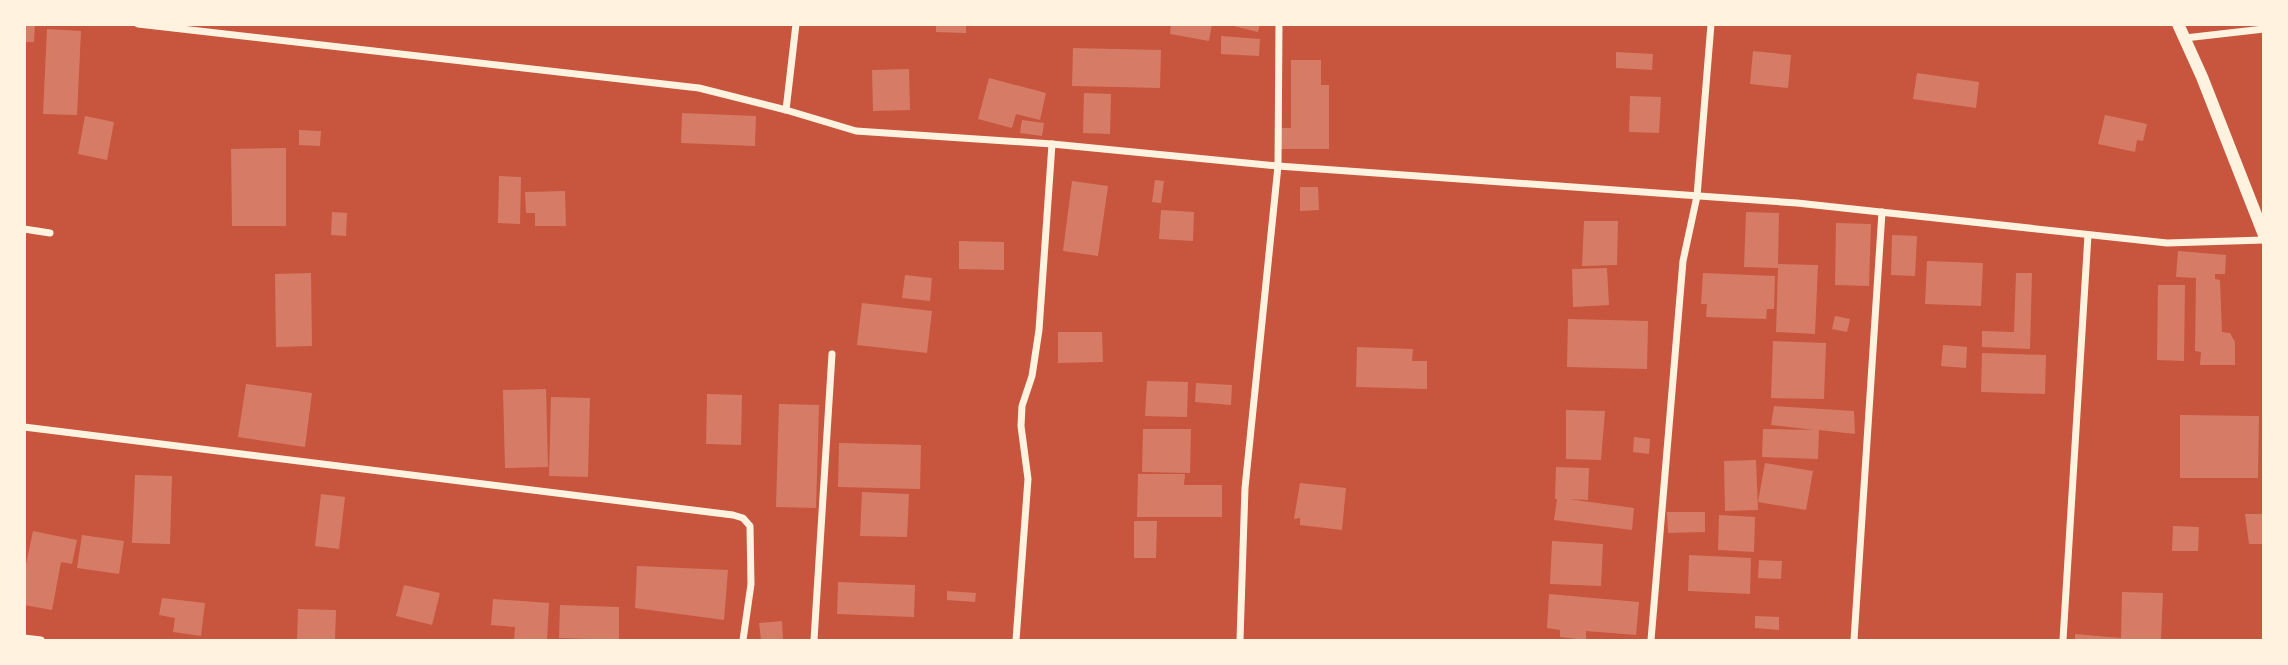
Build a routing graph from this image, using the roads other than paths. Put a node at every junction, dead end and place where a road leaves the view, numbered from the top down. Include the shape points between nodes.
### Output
1 (138, 24) edge
2 (796, 24) edge
3 (1279, 24) edge
4 (1711, 24) edge
5 (2178, 24) edge
6 (2263, 29) edge
7 (2185, 38) junction
8 (786, 110) junction
9 (1052, 144) junction
10 (1278, 166) junction
11 (1698, 195) junction
12 (1882, 212) junction
13 (24, 229) edge
14 (50, 233) dead end
15 (2088, 235) junction
16 (2263, 237) edge
17 (832, 354) dead end
18 (24, 427) edge
19 (24, 638) edge
20 (41, 640) edge
21 (743, 640) edge
22 (814, 640) edge
23 (1016, 640) edge
24 (1240, 640) edge
25 (1651, 640) edge
26 (1854, 640) edge
27 (2063, 640) edge

1 - 8 street via 699,88
2 - 8 street
3 - 10 street
4 - 11 street
5 - 7 street
6 - 7 street
7 - 16 street
8 - 9 street via 856,131
9 - 10 street
9 - 23 street via 1039,330 1022,406 1028,478
10 - 11 street
10 - 24 street via 1245,488
11 - 12 street
11 - 25 street via 1683,261
12 - 15 street
12 - 26 street
13 - 14 street
15 - 16 street via 2167,243
15 - 27 street
17 - 22 street
18 - 21 street via 733,514 750,526 751,583
19 - 20 street

